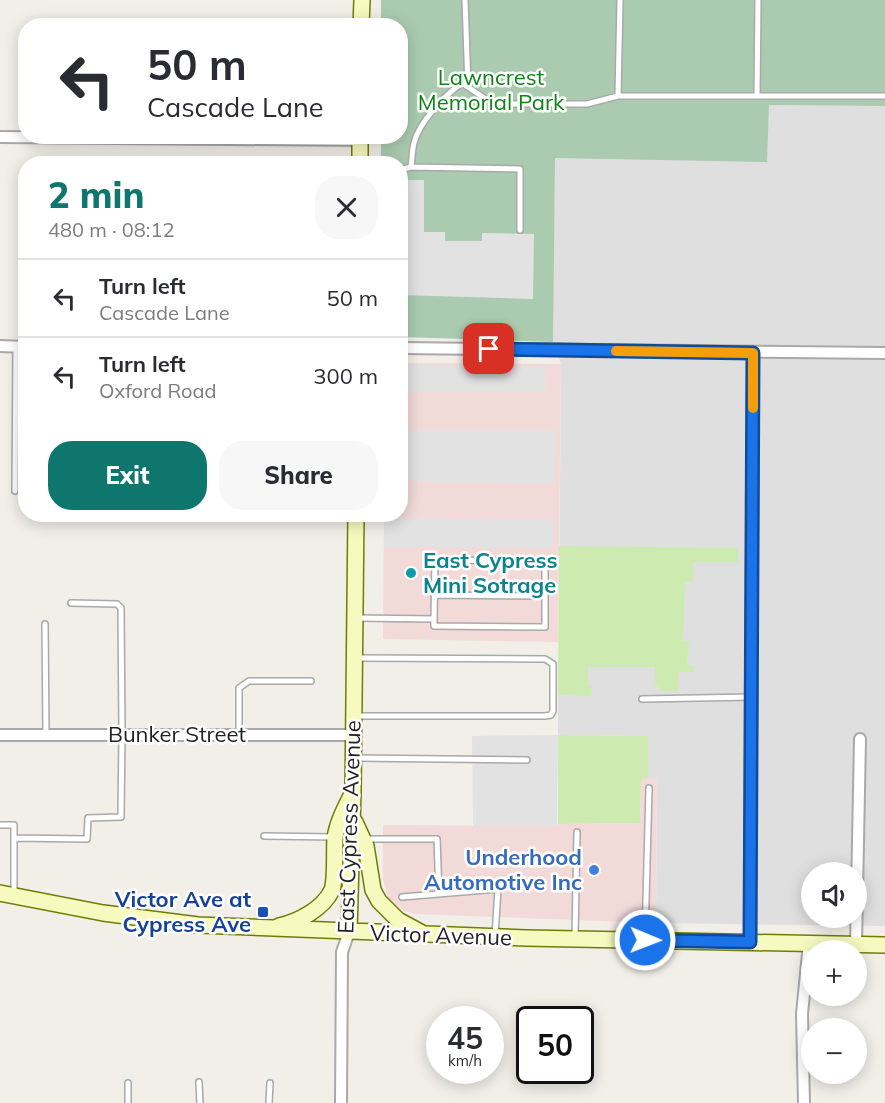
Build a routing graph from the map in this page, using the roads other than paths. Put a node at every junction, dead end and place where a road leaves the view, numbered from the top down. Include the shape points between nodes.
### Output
1 (362, 0) edge
2 (465, 0) edge
3 (620, 0) edge
4 (758, 0) edge
5 (362, 18) edge
6 (468, 86) junction
7 (618, 96) junction
8 (757, 96) junction
9 (885, 96) edge
10 (0, 137) edge
11 (18, 137) edge
12 (411, 167) junction
13 (408, 168) edge
14 (520, 230) dead end
15 (0, 346) edge
16 (18, 347) edge
17 (408, 348) edge
18 (753, 353) junction
19 (885, 353) edge
20 (18, 419) edge
21 (15, 491) dead end
22 (356, 522) edge
23 (434, 595) junction
24 (545, 596) junction
25 (71, 603) dead end
26 (355, 618) junction
27 (434, 619) junction
28 (45, 624) dead end
29 (354, 658) junction
30 (311, 681) dead end
31 (752, 697) junction
32 (642, 699) dead end
33 (354, 716) junction
34 (46, 734) junction
35 (122, 734) junction
36 (239, 734) junction
37 (0, 735) edge
38 (354, 735) junction
39 (860, 739) dead end
40 (354, 758) junction
41 (526, 760) dead end
42 (649, 788) dead end
43 (353, 792) junction
44 (353, 818) junction
45 (0, 825) edge
46 (577, 832) dead end
47 (264, 836) dead end
48 (335, 837) junction
49 (15, 838) junction
50 (363, 839) junction
51 (7, 894) edge
52 (439, 894) junction
53 (402, 897) dead end
54 (269, 928) junction
55 (349, 932) junction
56 (428, 935) junction
57 (495, 937) junction
58 (575, 939) junction
59 (645, 940) junction
60 (856, 940) edge
61 (750, 942) junction
62 (801, 943) edge
63 (867, 945) edge
64 (885, 945) edge
65 (803, 1006) edge
66 (200, 1082) dead end
67 (128, 1083) dead end
68 (270, 1083) dead end
69 (128, 1103) edge
70 (200, 1103) edge
71 (269, 1103) edge
72 (341, 1103) edge
73 (804, 1103) edge

1 - 5 main road
2 - 6 lane
3 - 7 lane
4 - 8 lane
6 - 7 lane via 484,98 513,104 587,104
6 - 12 lane via 462,83 434,109 415,138
7 - 8 lane
8 - 9 lane
10 - 11 street
12 - 13 lane
12 - 14 lane via 520,169
15 - 16 street
17 - 18 street
18 - 19 street
18 - 31 street
20 - 21 lane
22 - 26 main road, East Cypress Avenue
23 - 24 lane
23 - 24 lane via 435,560 545,561
23 - 27 lane
24 - 27 lane via 544,627 434,626
25 - 35 lane via 117,604 121,608
26 - 27 lane
26 - 29 main road, East Cypress Avenue
28 - 34 lane
29 - 33 main road, East Cypress Avenue
29 - 33 lane via 545,659 553,664 553,705 551,715 545,716
30 - 36 lane via 243,683 238,688
31 - 32 lane
31 - 61 street
33 - 38 main road, East Cypress Avenue
34 - 35 street, Bunker Street
34 - 37 street, Bunker Street
35 - 36 street, Bunker Street
35 - 49 lane via 121,817 88,818 87,839
36 - 38 street, Bunker Street
38 - 40 main road, East Cypress Avenue
39 - 60 street
40 - 41 lane
40 - 43 main road, East Cypress Avenue
42 - 59 lane
43 - 44 main road, East Cypress Avenue
43 - 48 main road
44 - 50 main road
44 - 55 main road, East Cypress Avenue
45 - 49 lane via 14,825
46 - 58 lane
47 - 48 lane
48 - 54 main road via 332,889 309,914 287,925
49 - 51 lane
50 - 52 lane via 437,839
50 - 56 main road via 373,890 379,901 398,920
51 - 54 main road, Victor Avenue via 103,914
52 - 53 lane
52 - 57 lane via 498,889
54 - 55 main road, Victor Avenue
55 - 56 main road, Victor Avenue
55 - 72 street, East Cypress Avenue via 342,952
56 - 57 main road, Victor Avenue
57 - 58 main road, Victor Avenue
58 - 59 main road, Victor Avenue
59 - 61 main road, Victor Avenue
61 - 62 main road, Victor Avenue
63 - 64 main road, Victor Avenue
65 - 73 street
66 - 70 lane
67 - 69 lane
68 - 71 lane

